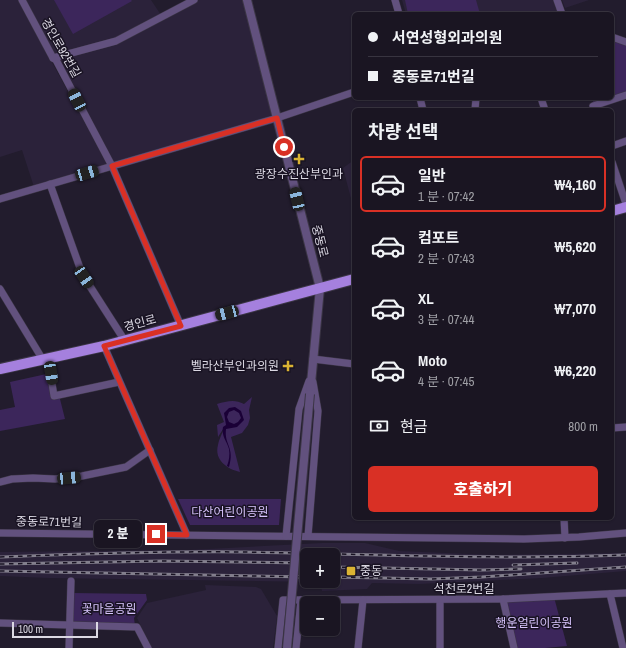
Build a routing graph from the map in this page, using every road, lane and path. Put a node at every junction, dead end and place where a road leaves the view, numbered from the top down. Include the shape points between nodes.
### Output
1 (22, 0) edge
2 (194, 0) edge
3 (247, 0) edge
4 (395, 0) edge
5 (557, 0) edge
6 (398, 12) edge
7 (561, 12) edge
8 (614, 38) edge
9 (626, 42) edge
10 (53, 58) junction
11 (352, 93) edge
12 (626, 95) edge
13 (614, 100) edge
14 (614, 100) edge
15 (594, 108) edge
16 (277, 118) junction
17 (626, 141) edge
18 (614, 145) edge
19 (112, 166) junction
20 (614, 168) edge
21 (50, 184) junction
22 (0, 199) edge
23 (626, 204) edge
24 (626, 207) edge
25 (614, 210) edge
26 (352, 280) edge
27 (320, 288) junction
28 (0, 289) edge
29 (181, 326) junction
30 (125, 340) junction
31 (104, 346) junction
32 (46, 359) junction
33 (313, 359) junction
34 (352, 364) edge
35 (0, 369) edge
36 (312, 374) junction
37 (120, 382) junction
38 (626, 427) edge
39 (614, 428) edge
40 (150, 450) junction
41 (0, 482) edge
42 (564, 520) edge
43 (0, 532) edge
44 (626, 533) edge
45 (187, 535) junction
46 (286, 536) junction
47 (308, 536) junction
48 (566, 538) junction
49 (71, 580) dead end
50 (626, 592) edge
51 (610, 594) junction
52 (503, 599) junction
53 (300, 600) edge
54 (340, 600) edge
55 (363, 600) junction
56 (440, 600) junction
57 (300, 610) edge
58 (0, 623) edge
59 (70, 625) junction
60 (70, 648) edge
61 (148, 648) edge
62 (278, 648) edge
63 (287, 648) edge
64 (296, 648) edge
65 (358, 648) edge
66 (440, 648) edge
67 (514, 648) edge
68 (623, 648) edge

1 - 10 street, 경인로92번길
2 - 10 street via 116,41
3 - 16 street, 중동로
4 - 6 street
5 - 7 street
8 - 9 street
10 - 19 street, 경인로92번길
11 - 16 street
12 - 13 street
14 - 15 street
16 - 19 street
16 - 27 street, 중동로
17 - 18 street
19 - 21 street
19 - 29 street, 경인로92번길
20 - 23 street
21 - 22 street
21 - 30 street via 82,273
24 - 25 main road
26 - 27 main road, 경인로
27 - 29 main road, 경인로
27 - 33 street, 중동로
28 - 32 street
29 - 30 main road, 경인로
30 - 31 main road, 경인로
31 - 32 main road, 경인로
31 - 37 street
32 - 35 main road, 경인로
32 - 37 street via 54,396
33 - 34 street
33 - 36 street, 중동로
36 - 46 street, 중동로 via 299,409
36 - 47 street, 중동로 via 318,411
36 - 63 street, 중동로, bridge
37 - 40 street
38 - 39 street
40 - 41 street via 126,467 82,476 12,479
40 - 45 street
42 - 48 street
43 - 45 street, 중동로71번길
44 - 48 street, 중동로71번길
45 - 46 street, 중동로71번길
46 - 47 street, 중동로71번길
47 - 48 street, 중동로71번길
49 - 59 street
50 - 51 street, 석천로2번길
51 - 52 street, 석천로2번길
51 - 68 street
52 - 56 street, 석천로2번길
52 - 67 street
53 - 62 street, 석천로2번길 via 283,600
54 - 55 street, 석천로2번길
55 - 56 street, 석천로2번길
55 - 65 street
56 - 66 street
57 - 64 street
58 - 59 street
59 - 60 street
59 - 61 street via 136,627

